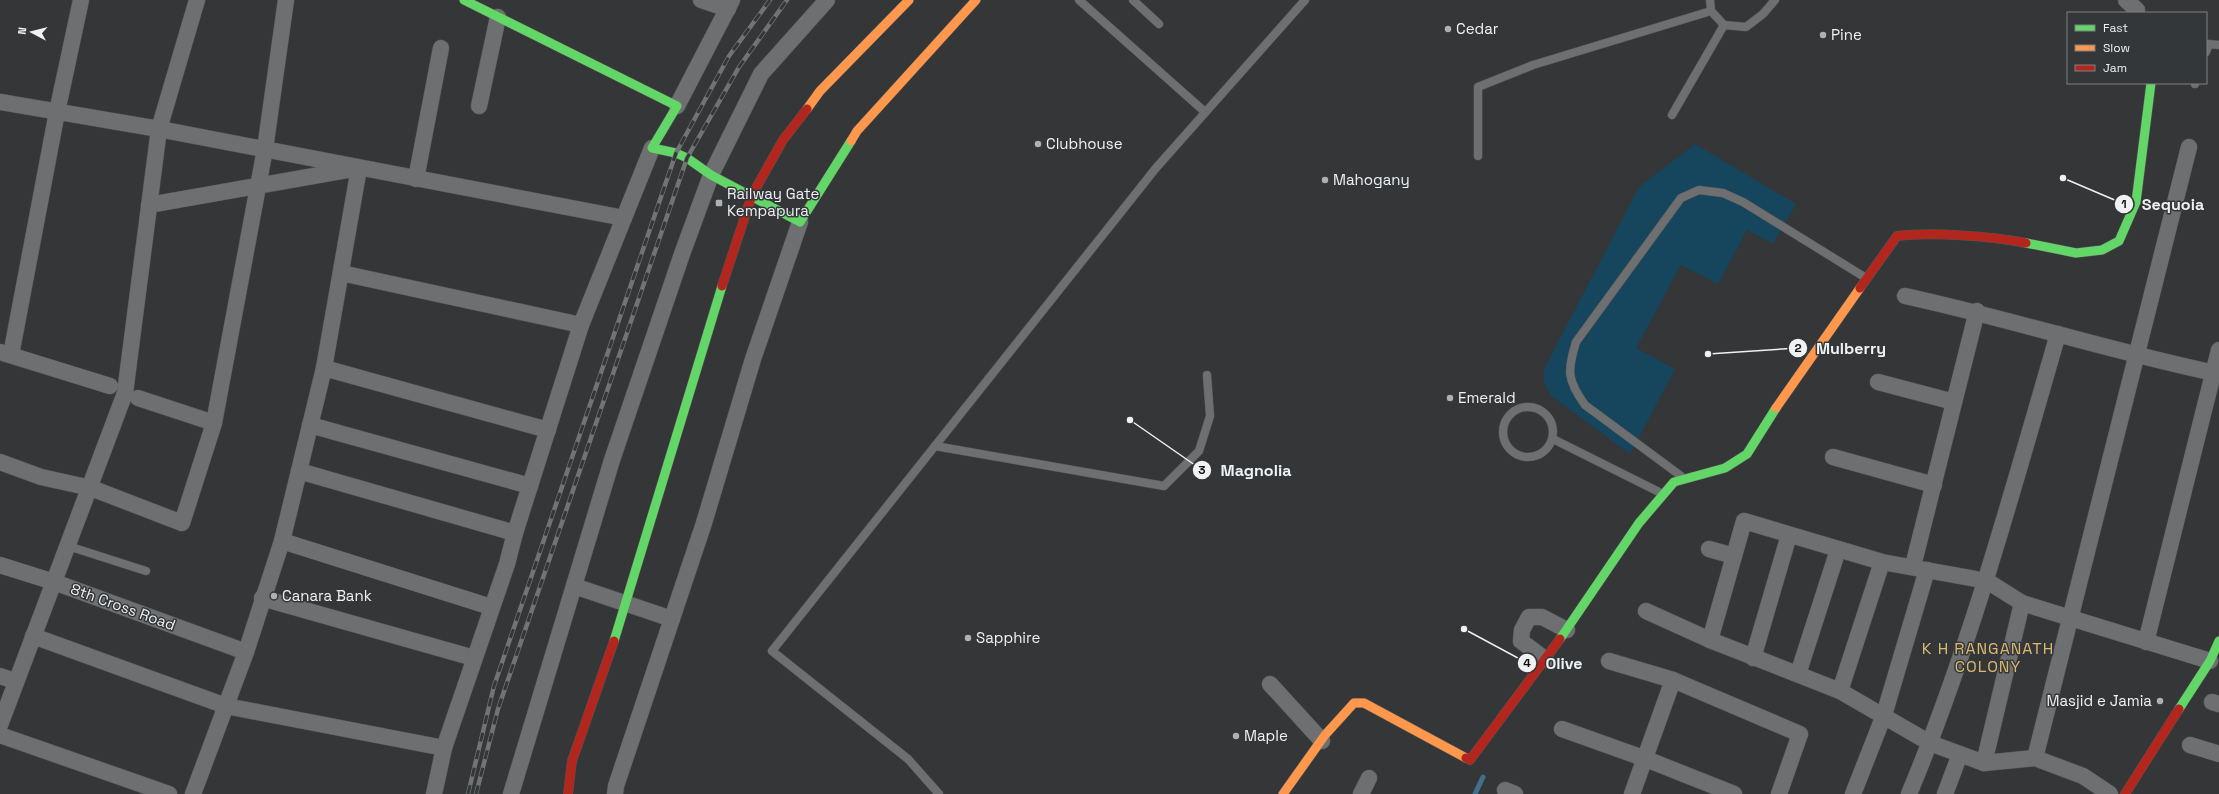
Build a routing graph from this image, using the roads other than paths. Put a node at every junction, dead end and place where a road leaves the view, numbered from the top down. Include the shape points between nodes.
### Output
1 (81, 0) edge
2 (197, 0) edge
3 (286, 0) edge
4 (464, 0) edge
5 (701, 0) edge
6 (827, 0) edge
7 (909, 0) edge
8 (976, 0) edge
9 (1079, 0) edge
10 (1133, 0) edge
11 (1305, 0) edge
12 (1710, 0) edge
13 (1767, 0) edge
14 (1775, 0) edge
15 (730, 5) edge
16 (1711, 11) junction
17 (1763, 14) junction
18 (498, 17) junction
19 (1159, 24) dead end
20 (1724, 25) junction
21 (2219, 45) edge
22 (441, 48) dead end
23 (2207, 49) edge
24 (2151, 84) edge
25 (0, 102) edge
26 (479, 106) dead end
27 (677, 106) junction
28 (57, 112) junction
29 (1205, 112) junction
30 (1672, 115) dead end
31 (159, 129) junction
32 (2188, 146) dead end
33 (652, 148) junction
34 (265, 149) junction
35 (1478, 156) dead end
36 (359, 168) junction
37 (712, 175) junction
38 (416, 179) junction
39 (258, 186) junction
40 (752, 195) junction
41 (149, 205) junction
42 (624, 218) junction
43 (800, 222) junction
44 (341, 273) junction
45 (1866, 278) junction
46 (1905, 296) dead end
47 (1977, 311) junction
48 (582, 325) junction
49 (2058, 334) junction
50 (2219, 350) edge
51 (6, 353) edge
52 (2136, 354) junction
53 (324, 368) junction
54 (2216, 373) edge
55 (1207, 374) dead end
56 (1878, 382) dead end
57 (110, 386) dead end
58 (138, 398) dead end
59 (1954, 402) junction
60 (214, 423) junction
61 (310, 425) junction
62 (548, 430) junction
63 (1553, 439) junction
64 (935, 446) junction
65 (1833, 457) dead end
66 (0, 462) edge
67 (299, 471) junction
68 (1684, 478) junction
69 (1934, 485) junction
70 (530, 486) junction
71 (90, 488) junction
72 (1664, 494) junction
73 (515, 533) junction
74 (1789, 534) junction
75 (282, 541) junction
76 (68, 546) junction
77 (1709, 549) dead end
78 (1838, 550) junction
79 (1734, 556) junction
80 (1882, 562) junction
81 (0, 565) edge
82 (1920, 568) junction
83 (146, 571) dead end
84 (1987, 581) junction
85 (54, 582) junction
86 (574, 586) junction
87 (262, 598) junction
88 (626, 603) junction
89 (2022, 604) junction
90 (491, 608) junction
91 (1646, 612) dead end
92 (672, 619) junction
93 (2069, 619) junction
94 (1567, 630) junction
95 (33, 636) junction
96 (1710, 640) junction
97 (2219, 641) edge
98 (2146, 642) junction
99 (246, 652) junction
100 (474, 658) junction
101 (1753, 658) junction
102 (1546, 660) junction
103 (1609, 661) dead end
104 (2210, 662) junction
105 (1798, 674) junction
106 (7, 679) edge
107 (1673, 680) junction
108 (1270, 684) dead end
109 (1840, 691) junction
110 (226, 706) junction
111 (1884, 715) junction
112 (0, 725) edge
113 (1562, 729) dead end
114 (0, 734) edge
115 (1322, 741) junction
116 (1930, 743) junction
117 (2190, 745) dead end
118 (444, 748) junction
119 (1960, 754) junction
120 (2219, 754) edge
121 (1646, 758) junction
122 (2035, 758) junction
123 (1984, 763) junction
124 (1368, 778) dead end
125 (169, 794) edge
126 (193, 794) edge
127 (434, 794) edge
128 (511, 794) edge
129 (568, 794) edge
130 (615, 794) edge
131 (939, 794) edge
132 (1282, 794) edge
133 (1361, 794) edge
134 (1632, 794) edge
135 (1734, 794) edge
136 (1779, 794) edge
137 (1853, 794) edge
138 (1909, 794) edge
139 (1945, 794) edge
140 (2110, 794) edge
141 (2125, 794) edge

1 - 28 street
2 - 31 street
3 - 34 street
4 - 18 street
5 - 15 street
6 - 37 street via 761,74
7 - 40 street via 820,91 783,140
8 - 43 street via 857,131
9 - 29 lane
10 - 19 lane
11 - 29 lane
12 - 16 lane
13 - 17 lane
14 - 17 lane
15 - 27 street
16 - 20 lane
16 - 35 lane via 1533,65 1478,87
17 - 20 lane via 1746,27
18 - 26 street
18 - 27 street
20 - 30 lane
21 - 23 lane via 2209,44
22 - 38 street
24 - 45 street via 2136,202 2119,240 2102,250 2076,253 2010,240 1914,234 1897,236
25 - 28 street
27 - 33 street
28 - 31 street
28 - 51 street
29 - 64 lane via 1156,168
31 - 34 street
31 - 41 street
32 - 52 street
33 - 37 street via 687,158
33 - 42 street
34 - 36 street
34 - 39 street
36 - 38 street
36 - 39 street
36 - 44 street
37 - 40 street
37 - 86 street via 682,254 612,460
38 - 42 street
39 - 41 street
39 - 60 street
40 - 43 street
40 - 88 street via 702,349
41 - 71 street via 125,393
42 - 48 street
43 - 92 street via 753,359
44 - 48 street
44 - 53 street
45 - 68 street via 1747,454 1725,468
45 - 68 lane via 1743,202 1723,193 1699,190 1681,198 1576,342 1568,366 1573,389 1585,405
46 - 47 street
47 - 49 street
47 - 59 street
48 - 62 street
49 - 52 street
49 - 84 street
50 - 54 street
51 - 57 street
52 - 54 street
52 - 93 street
53 - 61 street
53 - 62 street
54 - 98 street
55 - 64 lane via 1210,416 1199,451 1164,486
56 - 59 street
58 - 60 street
59 - 69 street
60 - 71 street via 182,523
61 - 67 street
61 - 70 street
62 - 70 street
63 - 63 lane via 1546,452 1532,458 1518,456 1507,447 1502,432 1506,418 1517,409 1532,406 1545,412 1553,425
63 - 72 lane
64 - 131 lane via 772,651 908,759
65 - 69 street
66 - 71 street via 41,477
67 - 73 street
67 - 75 street
68 - 72 street via 1674,482
69 - 82 street
70 - 73 street
71 - 76 street
72 - 94 street via 1639,523
73 - 90 street via 508,564
74 - 78 street
74 - 79 street via 1744,522
74 - 101 street
75 - 87 street
75 - 90 street
76 - 83 lane
76 - 85 street
77 - 79 street
78 - 80 street
78 - 105 street
79 - 96 street
80 - 82 street
80 - 109 street
81 - 85 street, 8th Cross Road
82 - 84 street
82 - 111 street
84 - 89 street
84 - 116 street
85 - 95 street
85 - 99 street, 8th Cross Road
86 - 88 street
86 - 128 street
87 - 99 street
87 - 100 street
88 - 92 street
88 - 129 street via 572,762
89 - 93 street
89 - 123 street
90 - 100 street
91 - 96 street
92 - 130 street
93 - 98 street
93 - 122 street
94 - 102 street
94 - 102 street via 1542,617 1529,617 1522,630 1521,641
95 - 106 street
95 - 110 street
96 - 101 street
97 - 104 street
98 - 104 street
99 - 110 street
100 - 118 street
101 - 105 street
102 - 115 street via 1470,760 1364,703 1354,703 1336,719
103 - 107 street
104 - 141 street
105 - 109 street
106 - 112 street
107 - 121 street
107 - 136 street via 1800,734
108 - 115 street
109 - 111 street
110 - 118 street
110 - 126 street
111 - 116 street
111 - 137 street
113 - 121 street
114 - 125 street
115 - 132 street
116 - 119 street
116 - 138 street
117 - 120 street
118 - 127 street
119 - 123 street
119 - 139 street
121 - 134 street
121 - 135 street
122 - 123 street
122 - 140 street via 2083,776
124 - 133 street

